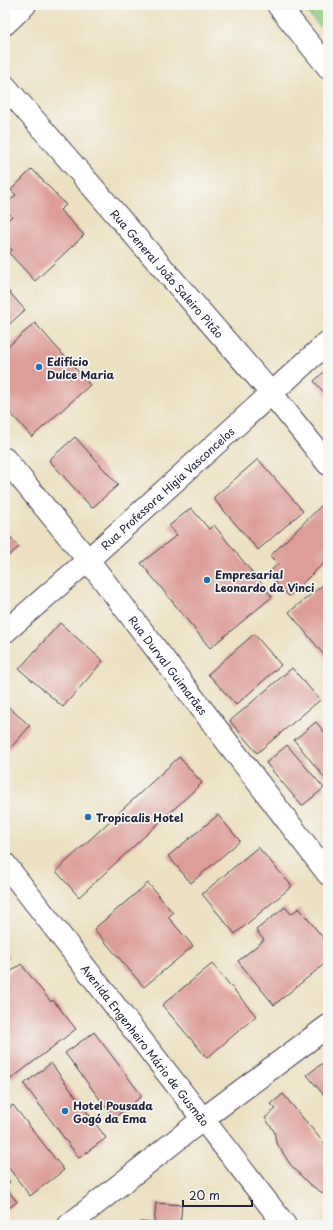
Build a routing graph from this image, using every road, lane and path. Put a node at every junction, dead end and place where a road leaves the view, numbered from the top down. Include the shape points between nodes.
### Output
1 (25, 5) edge
2 (278, 5) edge
3 (5, 24) edge
4 (328, 67) edge
5 (5, 86) edge
6 (328, 342) edge
7 (272, 394) junction
8 (5, 459) edge
9 (328, 464) edge
10 (88, 560) junction
11 (5, 632) edge
12 (5, 864) edge
13 (328, 874) edge
14 (328, 1026) edge
15 (203, 1119) junction
16 (69, 1225) edge
17 (285, 1225) edge

1 - 3 street
2 - 4 street
5 - 7 street, Rua General João Saleiro Pitão
6 - 7 street, Rua Professora Higia Vasconcelos
7 - 9 street, Rua General João Saleiro Pitão
7 - 10 street, Rua Professora Higia Vasconcelos
8 - 10 street, Rua Durval Guimarães
10 - 11 street, Rua Professora Higia Vasconcelos
10 - 13 street, Rua Durval Guimarães
12 - 15 street, Avenida Engenheiro Mário de Gusmão
14 - 15 street
15 - 16 street
15 - 17 street, Avenida Engenheiro Mário de Gusmão

